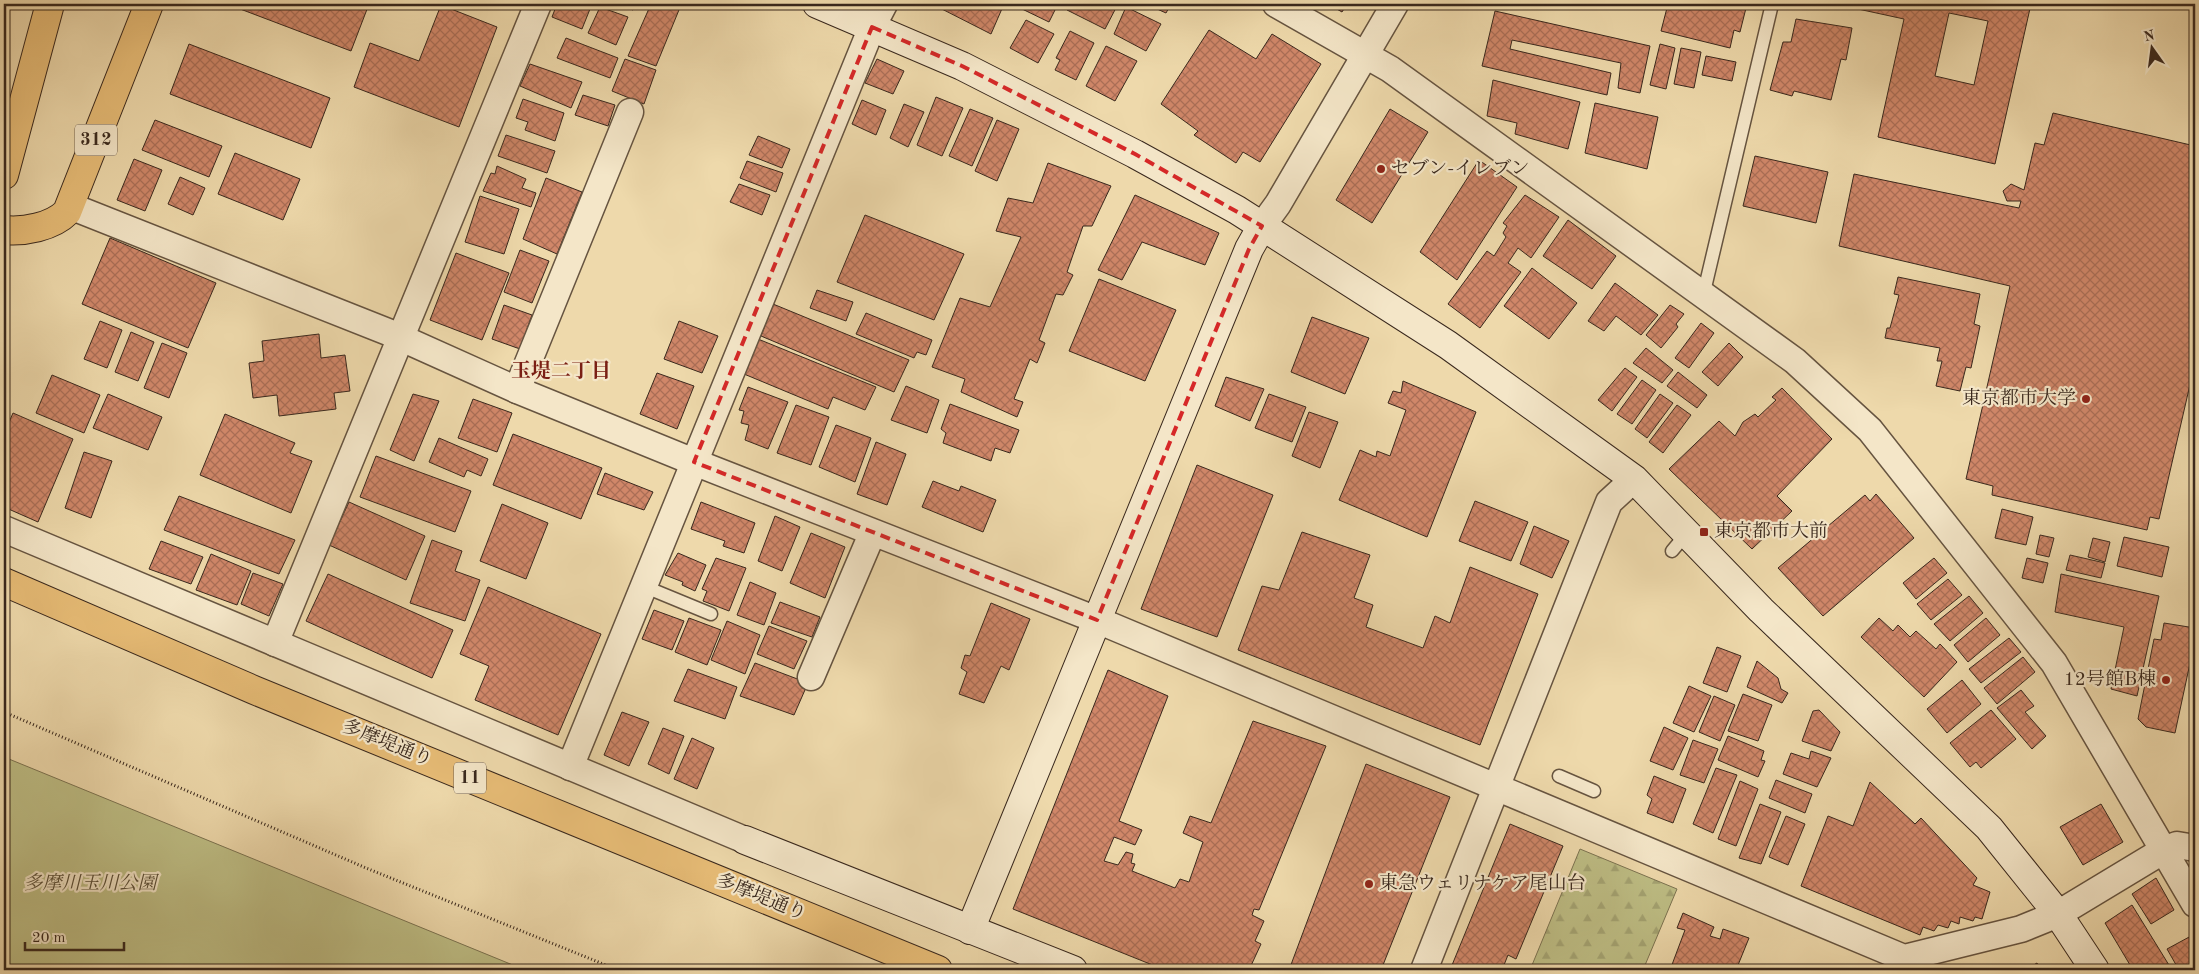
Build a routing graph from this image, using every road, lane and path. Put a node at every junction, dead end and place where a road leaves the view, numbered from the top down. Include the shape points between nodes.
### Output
1 (50, 4) edge
2 (149, 4) edge
3 (538, 4) edge
4 (817, 4) edge
5 (1276, 4) edge
6 (1395, 4) edge
7 (1772, 4) edge
8 (878, 16) edge
9 (1365, 54) junction
10 (630, 112) dead end
11 (4, 175) edge
12 (70, 206) junction
13 (1262, 226) junction
14 (4, 230) edge
15 (1703, 297) junction
16 (401, 338) junction
17 (518, 390) junction
18 (694, 462) junction
19 (1634, 479) junction
20 (4, 529) edge
21 (872, 534) junction
22 (4, 582) edge
23 (643, 586) junction
24 (711, 614) dead end
25 (1097, 620) junction
26 (275, 643) junction
27 (811, 677) dead end
28 (4, 712) edge
29 (570, 767) junction
30 (1559, 776) dead end
31 (1497, 790) junction
32 (1594, 790) dead end
33 (745, 840) joint
34 (2195, 848) edge
35 (2164, 850) junction
36 (2195, 904) edge
37 (2058, 914) junction
38 (970, 930) junction
39 (1900, 964) edge
40 (618, 970) edge
41 (938, 970) edge
42 (1073, 970) edge
43 (1424, 970) edge
44 (2095, 970) edge

1 - 11 main road
2 - 12 main road, 312
3 - 16 street
4 - 8 street
5 - 9 street
6 - 9 street
7 - 15 lane
8 - 13 street via 962,66 1135,154
8 - 18 street
9 - 13 street
9 - 15 street
10 - 17 street
12 - 14 main road, 312 via 59,220 25,230
12 - 16 street
13 - 19 street via 1448,345
13 - 25 street via 1249,249
15 - 35 street via 1795,361 1870,430 2054,663
16 - 17 street
16 - 26 street
17 - 18 street
18 - 21 street
18 - 23 street
19 - 31 street via 1609,502
19 - 37 street via 1679,542 1761,610 1989,828
20 - 26 street
21 - 25 street
21 - 27 street
22 - 41 main road, 多摩堤通り / 11 via 254,690
23 - 24 lane
23 - 29 street
25 - 31 street
25 - 38 street
26 - 29 street
28 - 40 path via 366,868
29 - 33 street
30 - 32 lane
31 - 39 street
31 - 43 street
33 - 38 street
34 - 35 street via 2177,845
35 - 36 street
35 - 37 street
37 - 39 street via 2021,929
37 - 44 street
38 - 42 street

